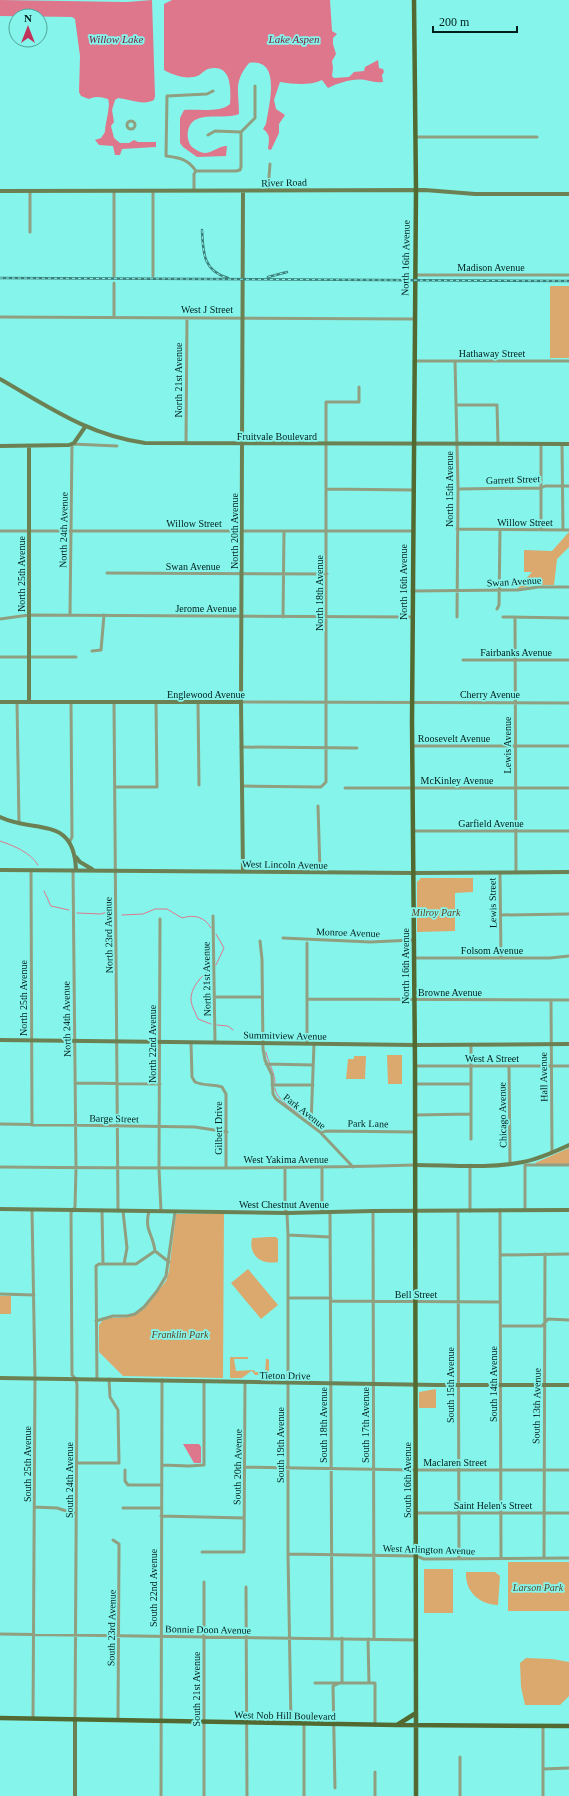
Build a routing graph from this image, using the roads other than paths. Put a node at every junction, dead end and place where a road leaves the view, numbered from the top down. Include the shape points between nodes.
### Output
1 (414, 0) edge
2 (255, 86) dead end
3 (213, 92) dead end
4 (241, 132) junction
5 (208, 135) dead end
6 (416, 137) junction
7 (537, 137) dead end
8 (270, 164) dead end
9 (196, 171) junction
10 (194, 190) junction
11 (268, 190) junction
12 (416, 190) junction
13 (0, 191) edge
14 (30, 191) junction
15 (114, 191) junction
16 (153, 191) junction
17 (243, 191) junction
18 (569, 194) edge
19 (30, 232) dead end
20 (414, 275) junction
21 (569, 275) edge
22 (114, 276) dead end
23 (153, 276) dead end
24 (114, 282) dead end
25 (0, 317) edge
26 (114, 317) junction
27 (243, 317) junction
28 (187, 318) junction
29 (414, 319) junction
30 (455, 360) junction
31 (414, 361) junction
32 (569, 361) edge
33 (0, 379) edge
34 (359, 387) dead end
35 (456, 405) junction
36 (85, 427) junction
37 (186, 443) junction
38 (72, 444) junction
39 (243, 444) junction
40 (327, 444) junction
41 (413, 444) junction
42 (457, 444) junction
43 (498, 444) junction
44 (541, 444) junction
45 (562, 444) junction
46 (569, 444) edge
47 (0, 446) edge
48 (29, 446) junction
49 (117, 446) dead end
50 (563, 486) junction
51 (569, 486) edge
52 (540, 488) junction
53 (327, 489) junction
54 (458, 489) junction
55 (413, 490) junction
56 (457, 529) junction
57 (500, 530) junction
58 (541, 530) junction
59 (563, 530) junction
60 (569, 530) edge
61 (0, 531) edge
62 (29, 531) junction
63 (72, 531) junction
64 (242, 531) junction
65 (284, 531) junction
66 (327, 531) junction
67 (412, 531) junction
68 (107, 573) dead end
69 (242, 574) junction
70 (284, 574) junction
71 (327, 574) junction
72 (569, 587) edge
73 (457, 590) junction
74 (500, 590) junction
75 (412, 591) junction
76 (497, 609) dead end
77 (29, 615) junction
78 (70, 615) junction
79 (104, 615) junction
80 (241, 616) junction
81 (283, 617) junction
82 (327, 617) junction
83 (412, 617) junction
84 (457, 617) dead end
85 (503, 617) dead end
86 (515, 617) junction
87 (569, 618) edge
88 (0, 619) edge
89 (92, 652) dead end
90 (0, 657) edge
91 (29, 657) junction
92 (76, 657) dead end
93 (463, 660) dead end
94 (515, 660) junction
95 (569, 660) edge
96 (0, 702) edge
97 (17, 702) junction
98 (29, 702) junction
99 (71, 702) junction
100 (114, 702) junction
101 (156, 702) junction
102 (198, 702) junction
103 (241, 702) junction
104 (326, 702) junction
105 (412, 702) junction
106 (515, 702) junction
107 (569, 702) edge
108 (412, 746) junction
109 (516, 746) junction
110 (569, 746) edge
111 (241, 747) junction
112 (326, 748) junction
113 (357, 748) dead end
114 (199, 785) dead end
115 (242, 786) junction
116 (115, 787) junction
117 (345, 788) dead end
118 (412, 788) junction
119 (516, 788) junction
120 (569, 788) edge
121 (318, 806) dead end
122 (0, 817) edge
123 (19, 824) junction
124 (412, 831) junction
125 (515, 831) junction
126 (569, 831) edge
127 (70, 841) junction
128 (75, 856) junction
129 (0, 870) edge
130 (30, 870) junction
131 (74, 870) junction
132 (94, 870) junction
133 (115, 870) junction
134 (243, 872) junction
135 (320, 872) junction
136 (500, 872) junction
137 (516, 872) junction
138 (569, 872) edge
139 (412, 873) junction
140 (501, 914) junction
141 (569, 914) edge
142 (214, 916) dead end
143 (160, 919) dead end
144 (283, 938) dead end
145 (414, 940) junction
146 (260, 941) dead end
147 (307, 943) dead end
148 (569, 956) edge
149 (414, 958) junction
150 (501, 958) junction
151 (214, 997) junction
152 (262, 998) junction
153 (307, 999) junction
154 (414, 1000) junction
155 (551, 1000) junction
156 (569, 1000) edge
157 (0, 1040) edge
158 (31, 1040) junction
159 (75, 1041) junction
160 (117, 1041) junction
161 (160, 1041) junction
162 (192, 1042) junction
163 (215, 1042) junction
164 (263, 1043) junction
165 (307, 1044) junction
166 (314, 1044) junction
167 (569, 1044) edge
168 (414, 1045) junction
169 (471, 1045) junction
170 (551, 1045) junction
171 (268, 1064) junction
172 (313, 1065) junction
173 (415, 1066) junction
174 (471, 1066) junction
175 (509, 1066) junction
176 (551, 1066) junction
177 (569, 1066) edge
178 (75, 1083) junction
179 (117, 1084) junction
180 (160, 1084) junction
181 (415, 1084) junction
182 (470, 1084) junction
183 (272, 1085) junction
184 (313, 1086) junction
185 (471, 1114) junction
186 (415, 1115) junction
187 (0, 1124) edge
188 (32, 1125) junction
189 (76, 1125) junction
190 (312, 1125) junction
191 (118, 1126) junction
192 (160, 1126) junction
193 (227, 1132) junction
194 (320, 1132) junction
195 (415, 1132) junction
196 (471, 1139) dead end
197 (569, 1144) edge
198 (552, 1153) junction
199 (510, 1164) junction
200 (524, 1164) junction
201 (415, 1165) junction
202 (470, 1165) junction
203 (569, 1165) edge
204 (0, 1167) edge
205 (226, 1167) junction
206 (285, 1167) junction
207 (353, 1167) junction
208 (76, 1168) junction
209 (118, 1168) junction
210 (322, 1168) junction
211 (159, 1169) junction
212 (0, 1210) edge
213 (32, 1210) junction
214 (74, 1210) junction
215 (102, 1210) junction
216 (415, 1210) junction
217 (500, 1210) junction
218 (525, 1210) junction
219 (569, 1210) edge
220 (118, 1211) junction
221 (123, 1211) junction
222 (149, 1211) junction
223 (161, 1211) junction
224 (373, 1211) junction
225 (458, 1211) junction
226 (470, 1211) junction
227 (174, 1212) junction
228 (322, 1212) junction
229 (330, 1212) junction
230 (287, 1213) junction
231 (288, 1235) junction
232 (330, 1237) junction
233 (155, 1251) junction
234 (545, 1254) junction
235 (569, 1254) edge
236 (501, 1255) junction
237 (169, 1262) junction
238 (103, 1264) junction
239 (124, 1264) junction
240 (0, 1294) edge
241 (34, 1296) junction
242 (288, 1298) junction
243 (331, 1299) junction
244 (372, 1301) junction
245 (416, 1302) junction
246 (458, 1302) junction
247 (500, 1302) junction
248 (569, 1320) edge
249 (96, 1321) junction
250 (545, 1324) junction
251 (501, 1326) junction
252 (0, 1378) edge
253 (35, 1378) junction
254 (76, 1379) junction
255 (97, 1379) junction
256 (109, 1379) junction
257 (162, 1380) junction
258 (204, 1381) junction
259 (245, 1382) junction
260 (288, 1383) junction
261 (331, 1384) junction
262 (373, 1384) junction
263 (416, 1385) junction
264 (458, 1385) junction
265 (501, 1385) junction
266 (544, 1385) junction
267 (569, 1385) edge
268 (77, 1463) junction
269 (162, 1465) junction
270 (245, 1467) junction
271 (288, 1468) junction
272 (330, 1469) junction
273 (373, 1469) junction
274 (125, 1470) dead end
275 (416, 1470) junction
276 (458, 1470) junction
277 (501, 1470) junction
278 (543, 1470) junction
279 (569, 1470) edge
280 (162, 1485) junction
281 (34, 1507) junction
282 (123, 1508) dead end
283 (161, 1508) junction
284 (416, 1513) junction
285 (459, 1513) junction
286 (501, 1513) junction
287 (543, 1513) junction
288 (76, 1514) junction
289 (569, 1514) edge
290 (161, 1516) junction
291 (244, 1518) junction
292 (113, 1540) dead end
293 (202, 1552) dead end
294 (288, 1554) junction
295 (330, 1555) junction
296 (374, 1556) junction
297 (416, 1556) junction
298 (459, 1558) junction
299 (501, 1558) junction
300 (544, 1558) junction
301 (569, 1558) edge
302 (204, 1582) dead end
303 (246, 1587) dead end
304 (0, 1634) edge
305 (34, 1634) junction
306 (76, 1635) junction
307 (119, 1636) junction
308 (161, 1636) junction
309 (204, 1637) junction
310 (247, 1638) junction
311 (290, 1638) junction
312 (332, 1638) junction
313 (342, 1638) junction
314 (368, 1639) junction
315 (374, 1639) junction
316 (416, 1640) junction
317 (315, 1683) dead end
318 (368, 1683) junction
319 (338, 1684) junction
320 (416, 1712) junction
321 (0, 1718) edge
322 (33, 1719) junction
323 (75, 1719) junction
324 (118, 1720) junction
325 (161, 1720) junction
326 (204, 1722) junction
327 (246, 1723) junction
328 (291, 1724) junction
329 (304, 1724) junction
330 (335, 1725) junction
331 (375, 1725) junction
332 (398, 1726) junction
333 (543, 1726) junction
334 (569, 1726) edge
335 (416, 1727) junction
336 (460, 1757) dead end
337 (569, 1768) edge
338 (544, 1769) junction
339 (375, 1772) dead end
340 (336, 1788) dead end
341 (75, 1796) edge
342 (161, 1796) edge
343 (204, 1796) edge
344 (247, 1796) edge
345 (304, 1796) edge
346 (375, 1796) edge
347 (416, 1796) edge
348 (460, 1796) edge
349 (543, 1796) edge

1 - 6 main road, North 16th Avenue
2 - 4 street via 255,118
3 - 9 street via 167,96 166,156 186,159
4 - 5 street via 215,131
4 - 9 street via 240,170
6 - 7 street
6 - 12 main road, North 16th Avenue
8 - 11 street
9 - 10 street
10 - 16 street, River Road
10 - 17 street, River Road
11 - 12 street, River Road
11 - 17 street, River Road
12 - 18 street, River Road via 475,194
12 - 20 main road, North 16th Avenue
13 - 14 street, River Road
14 - 15 street, River Road
14 - 19 street
15 - 16 street, River Road
15 - 22 street
16 - 23 street
17 - 27 street, North 20th Avenue
20 - 21 street, Madison Avenue
20 - 29 main road, North 16th Avenue
24 - 26 street
25 - 26 street, West J Street
26 - 28 street, West J Street
27 - 28 street, West J Street
27 - 29 street, West J Street
27 - 39 street, North 20th Avenue
28 - 37 street, North 21st Avenue
29 - 31 main road, North 16th Avenue
30 - 31 street, Hathaway Street
30 - 32 street, Hathaway Street
30 - 35 street, North 15th Avenue
31 - 41 main road, North 16th Avenue
33 - 36 street, Fruitvale Boulevard
34 - 40 street, North 18th Avenue via 359,402 326,402
35 - 42 street, North 15th Avenue
35 - 43 street via 497,405
36 - 37 street, Fruitvale Boulevard via 130,441
36 - 38 street
37 - 39 street, Fruitvale Boulevard
38 - 48 street
38 - 49 street
38 - 63 street, North 24th Avenue
39 - 40 street, Fruitvale Boulevard
39 - 64 street, North 20th Avenue
40 - 41 street, Fruitvale Boulevard
40 - 53 street, North 18th Avenue
41 - 42 street, Fruitvale Boulevard
41 - 55 main road, North 16th Avenue
42 - 43 street, Fruitvale Boulevard
42 - 54 street, North 15th Avenue
43 - 44 street, Fruitvale Boulevard
44 - 45 street, Fruitvale Boulevard
44 - 52 street
45 - 46 street, Fruitvale Boulevard
45 - 50 street
47 - 48 street
48 - 62 street, North 25th Avenue
50 - 51 street, Garrett Street
50 - 52 street, Garrett Street
50 - 59 street
52 - 54 street, Garrett Street
52 - 58 street
53 - 55 street
53 - 66 street, North 18th Avenue
54 - 56 street, North 15th Avenue
55 - 67 main road, North 16th Avenue
56 - 57 street, Willow Street
56 - 73 street, North 15th Avenue
57 - 58 street, Willow Street
57 - 74 street
58 - 59 street, Willow Street
59 - 60 street, Willow Street
61 - 62 street, Willow Street
62 - 63 street, Willow Street
62 - 77 street, North 25th Avenue
63 - 64 street, Willow Street
63 - 78 street, North 24th Avenue
64 - 65 street, Willow Street
64 - 69 street, North 20th Avenue
65 - 66 street, Willow Street
65 - 70 street
66 - 67 street, Willow Street
66 - 71 street, North 18th Avenue
67 - 75 main road, North 16th Avenue
68 - 69 street, Swan Avenue
69 - 70 street, Swan Avenue
69 - 80 street, North 20th Avenue
70 - 71 street, Swan Avenue
70 - 81 street
71 - 82 street, North 18th Avenue
72 - 74 street, Swan Avenue
73 - 74 street, Swan Avenue
73 - 75 street, Swan Avenue
73 - 84 street, North 15th Avenue
74 - 76 street
75 - 83 main road, North 16th Avenue
77 - 78 street, Jerome Avenue
77 - 88 street, Jerome Avenue
77 - 91 street, North 25th Avenue
78 - 79 street, Jerome Avenue
79 - 80 street, Jerome Avenue
79 - 89 street via 102,646 98,652
80 - 81 street, Jerome Avenue
80 - 103 street, North 20th Avenue
81 - 82 street, Jerome Avenue
82 - 83 street, Jerome Avenue
82 - 104 street, North 18th Avenue
83 - 105 main road, North 16th Avenue
85 - 86 street
86 - 87 street
86 - 94 street, Lewis Avenue
90 - 91 street
91 - 92 street
91 - 98 street, North 25th Avenue
93 - 94 street, Fairbanks Avenue
94 - 95 street, Fairbanks Avenue
94 - 106 street, Lewis Avenue
96 - 97 street, Englewood Avenue
97 - 98 street, Englewood Avenue
97 - 123 street
98 - 99 street, Englewood Avenue
99 - 100 street, Englewood Avenue
99 - 127 street
100 - 101 street, Englewood Avenue
100 - 116 street, North 23rd Avenue
101 - 102 street, Englewood Avenue
101 - 116 street via 157,787
102 - 103 street, Englewood Avenue
102 - 114 street
103 - 104 street, Englewood Avenue
103 - 111 street, North 20th Avenue
104 - 105 street, Englewood Avenue
104 - 112 street, North 18th Avenue
105 - 106 street, Cherry Avenue
105 - 108 main road, North 16th Avenue
106 - 107 street, Cherry Avenue
106 - 109 street, Lewis Avenue
108 - 109 street, Roosevelt Avenue
108 - 118 main road, North 16th Avenue
109 - 110 street, Roosevelt Avenue
109 - 119 street, Lewis Avenue
111 - 112 street
111 - 115 street, North 20th Avenue
112 - 113 street
112 - 115 street, North 18th Avenue via 324,785
115 - 134 street, North 20th Avenue
116 - 133 street, North 23rd Avenue
117 - 118 street, McKinley Avenue
118 - 119 street, McKinley Avenue
118 - 124 main road, North 16th Avenue
119 - 120 street, McKinley Avenue
119 - 125 street, Lewis Avenue
121 - 135 street
122 - 123 street
123 - 127 street via 52,829
124 - 125 street, Garfield Avenue
124 - 139 main road, North 16th Avenue
125 - 126 street, Garfield Avenue
125 - 137 street, Lewis Avenue
127 - 128 street
128 - 131 street
128 - 132 street
129 - 130 street, West Lincoln Avenue
130 - 131 street, West Lincoln Avenue
130 - 158 street, North 25th Avenue
131 - 132 street, West Lincoln Avenue
131 - 159 street, North 24th Avenue
132 - 133 street, West Lincoln Avenue
133 - 134 street, West Lincoln Avenue
133 - 160 street, North 23rd Avenue
134 - 135 street, West Lincoln Avenue
135 - 139 street, West Lincoln Avenue
136 - 137 street, West Lincoln Avenue
136 - 139 street, West Lincoln Avenue
136 - 140 street, Lewis Street
137 - 138 street, West Lincoln Avenue
139 - 145 main road, North 16th Avenue
140 - 141 street
140 - 150 street, Lewis Street
142 - 151 street, North 21st Avenue
143 - 161 street, North 22nd Avenue
144 - 145 street, Monroe Avenue via 370,942
145 - 149 main road, North 16th Avenue
146 - 152 street, Park Avenue
147 - 153 street
148 - 150 street, Folsom Avenue
149 - 150 street, Folsom Avenue
149 - 154 main road, North 16th Avenue
151 - 152 street
151 - 163 street, North 21st Avenue
152 - 164 street, Park Avenue
153 - 154 street, Browne Avenue
153 - 165 street
154 - 155 street, Browne Avenue
154 - 168 main road, North 16th Avenue
155 - 156 street, Browne Avenue
155 - 170 street, Hall Avenue
157 - 158 street, Summitview Avenue
158 - 159 street, Summitview Avenue
158 - 188 street, North 25th Avenue
159 - 160 street, Summitview Avenue
159 - 178 street, North 24th Avenue
160 - 161 street, Summitview Avenue
160 - 179 street, North 23rd Avenue
161 - 162 street, Summitview Avenue
161 - 180 street, North 22nd Avenue
162 - 163 street, Summitview Avenue
162 - 193 street, Gilbert Drive via 192,1076 195,1082 222,1087 226,1094
163 - 164 street, Summitview Avenue
164 - 165 street, Summitview Avenue
164 - 171 street, Park Avenue
165 - 166 street, Summitview Avenue
166 - 168 street, Summitview Avenue
166 - 172 street
167 - 170 street, Summitview Avenue
168 - 169 street, Summitview Avenue
168 - 173 main road, North 16th Avenue
169 - 170 street, Summitview Avenue
169 - 174 street
170 - 176 street, Hall Avenue
171 - 172 street
171 - 183 street, Park Avenue
172 - 184 street
173 - 174 street, West A Street
173 - 181 main road, North 16th Avenue
174 - 175 street, West A Street
174 - 182 street
175 - 176 street, West A Street
175 - 199 street, Chicago Avenue
176 - 177 street, West A Street
176 - 198 street, Hall Avenue
178 - 179 street
178 - 189 street, North 24th Avenue
179 - 180 street
179 - 191 street, North 23rd Avenue
180 - 192 street, North 22nd Avenue
181 - 182 street
181 - 186 main road, North 16th Avenue
182 - 185 street
183 - 184 street
183 - 190 street, Park Avenue via 276,1099
184 - 190 street
185 - 186 street
185 - 196 street
186 - 195 main road, North 16th Avenue
187 - 188 street, Barge Street
188 - 189 street, Barge Street
189 - 191 street, Barge Street
189 - 208 street, North 24th Avenue
190 - 194 street, Park Avenue
191 - 192 street, Barge Street
191 - 209 street, North 23rd Avenue
192 - 193 street, Barge Street via 206,1127
192 - 211 street, North 22nd Avenue
193 - 205 street, Gilbert Drive
194 - 195 street, Park Lane
194 - 207 street, Park Avenue
195 - 201 main road, North 16th Avenue
197 - 198 street, West Yakima Avenue
198 - 200 street, West Yakima Avenue
199 - 200 street, West Yakima Avenue
199 - 202 street, West Yakima Avenue
200 - 203 street
200 - 218 street
201 - 202 street, West Yakima Avenue
201 - 207 street, West Yakima Avenue
201 - 216 main road, South 16th Avenue
202 - 226 street
204 - 208 street, West Yakima Avenue
205 - 206 street, West Yakima Avenue
205 - 211 street, West Yakima Avenue
206 - 210 street, West Yakima Avenue
206 - 230 street, South 19th Avenue
207 - 210 street, West Yakima Avenue
208 - 209 street, West Yakima Avenue
208 - 214 street, South 24th Avenue
209 - 211 street, West Yakima Avenue
209 - 220 street
210 - 228 street
211 - 223 street
212 - 213 street, West Chestnut Avenue
213 - 214 street, West Chestnut Avenue
213 - 241 street, South 25th Avenue
214 - 215 street, West Chestnut Avenue
214 - 254 street, South 24th Avenue via 71,1213 72,1375
215 - 220 street, West Chestnut Avenue
215 - 238 street
216 - 224 street, West Chestnut Avenue
216 - 225 street, West Chestnut Avenue
216 - 245 main road, South 16th Avenue
217 - 218 street, West Chestnut Avenue
217 - 226 street, West Chestnut Avenue
217 - 236 street, South 14th Avenue
218 - 219 street, West Chestnut Avenue
220 - 221 street, West Chestnut Avenue
221 - 222 street, West Chestnut Avenue
221 - 239 street via 127,1248
222 - 223 street, West Chestnut Avenue
222 - 233 street via 146,1226
223 - 227 street, West Chestnut Avenue
224 - 229 street, West Chestnut Avenue
224 - 244 street, South 17th Avenue
225 - 226 street, West Chestnut Avenue
225 - 246 street, South 15th Avenue
227 - 230 street, West Chestnut Avenue
227 - 237 street
228 - 229 street, West Chestnut Avenue
228 - 230 street, West Chestnut Avenue
229 - 232 street, South 18th Avenue
230 - 231 street, South 19th Avenue
231 - 232 street
231 - 242 street, South 19th Avenue
232 - 243 street, South 18th Avenue
233 - 237 street
233 - 239 street via 136,1264
234 - 235 street
234 - 236 street
234 - 250 street, South 13th Avenue
236 - 247 street, South 14th Avenue
237 - 249 street via 166,1276 144,1307 135,1314
238 - 239 street
238 - 249 street via 97,1264
240 - 241 street
241 - 253 street, South 25th Avenue
242 - 243 street, Bell Street
242 - 260 street, South 19th Avenue
243 - 244 street, Bell Street
243 - 261 street, South 18th Avenue
244 - 245 street, Bell Street
244 - 262 street, South 17th Avenue
245 - 246 street, Bell Street
245 - 263 main road, South 16th Avenue
246 - 247 street, Bell Street
246 - 264 street, South 15th Avenue
247 - 251 street, South 14th Avenue
248 - 250 street via 548,1319
249 - 255 street
250 - 251 street
250 - 266 street, South 13th Avenue
251 - 265 street, South 14th Avenue
252 - 253 street, Tieton Drive
253 - 254 street, Tieton Drive
253 - 281 street, South 25th Avenue
254 - 255 street, Tieton Drive
254 - 268 street, South 24th Avenue
255 - 256 street, Tieton Drive
256 - 257 street, Tieton Drive
256 - 268 street via 110,1398 118,1410 119,1463
257 - 258 street, Tieton Drive
257 - 269 street, South 22nd Avenue
258 - 259 street, Tieton Drive
258 - 269 street via 204,1465
259 - 260 street, Tieton Drive
259 - 270 street, South 20th Avenue
260 - 261 street, Tieton Drive
260 - 271 street, South 19th Avenue
261 - 262 street, Tieton Drive
261 - 272 street, South 18th Avenue
262 - 263 street, Tieton Drive
262 - 273 street, South 17th Avenue
263 - 264 street, Tieton Drive
263 - 275 main road, South 16th Avenue
264 - 265 street, Tieton Drive
264 - 276 street, South 15th Avenue
265 - 266 street, Tieton Drive
265 - 277 street, South 14th Avenue
266 - 267 street, Tieton Drive
266 - 278 street, South 13th Avenue
268 - 288 street, South 24th Avenue
269 - 280 street, South 22nd Avenue
270 - 271 street, Maclaren Street
270 - 291 street, South 20th Avenue
271 - 272 street, Maclaren Street
271 - 294 street, South 19th Avenue
272 - 273 street, Maclaren Street
272 - 295 street, South 18th Avenue
273 - 275 street, Maclaren Street
273 - 296 street, South 17th Avenue
274 - 280 street via 125,1481 128,1485
275 - 276 street, Maclaren Street
275 - 284 main road, South 16th Avenue
276 - 277 street, Maclaren Street
276 - 285 street, South 15th Avenue
277 - 278 street, Maclaren Street
277 - 286 street, South 14th Avenue
278 - 279 street, Maclaren Street
278 - 287 street, South 13th Avenue
280 - 283 street, South 22nd Avenue
281 - 288 street via 57,1508
281 - 305 street, South 25th Avenue
282 - 283 street
283 - 290 street, South 22nd Avenue
284 - 285 street, Saint Helen's Street
284 - 297 main road, South 16th Avenue
285 - 286 street, Saint Helen's Street
285 - 298 street, South 15th Avenue
286 - 287 street, Saint Helen's Street
286 - 299 street, South 14th Avenue
287 - 289 street, Saint Helen's Street
287 - 300 street, South 13th Avenue
288 - 306 street, South 24th Avenue
290 - 291 street
290 - 308 street, South 22nd Avenue
291 - 293 street, South 20th Avenue via 244,1552
292 - 307 street, South 23rd Avenue via 119,1544
294 - 295 street, West Arlington Avenue
294 - 311 street, South 19th Avenue
295 - 296 street, West Arlington Avenue
295 - 312 street, South 18th Avenue
296 - 297 street, West Arlington Avenue
296 - 315 street, South 17th Avenue
297 - 298 street, West Arlington Avenue via 424,1559
297 - 316 main road, South 16th Avenue
298 - 299 street, West Arlington Avenue
299 - 300 street, West Arlington Avenue
300 - 301 street, West Arlington Avenue
302 - 309 street, South 21st Avenue
303 - 310 street
304 - 305 street, Bonnie Doon Avenue
305 - 306 street, Bonnie Doon Avenue
305 - 322 street, South 25th Avenue
306 - 307 street, Bonnie Doon Avenue
306 - 323 street, South 24th Avenue
307 - 308 street, Bonnie Doon Avenue
307 - 324 street, South 23rd Avenue
308 - 309 street, Bonnie Doon Avenue
308 - 325 street, South 22nd Avenue
309 - 310 street, Bonnie Doon Avenue
309 - 326 street, South 21st Avenue
310 - 311 street, Bonnie Doon Avenue
310 - 327 street
311 - 312 street, Bonnie Doon Avenue
311 - 328 street, South 19th Avenue
312 - 313 street, Bonnie Doon Avenue
313 - 314 street, Bonnie Doon Avenue
313 - 319 street via 342,1682
314 - 315 street, Bonnie Doon Avenue
314 - 318 street
315 - 316 street, Bonnie Doon Avenue
316 - 320 main road, South 16th Avenue
317 - 319 street
318 - 319 street
318 - 331 street via 375,1683
319 - 330 street via 333,1686
320 - 332 main road
320 - 335 main road, South 16th Avenue
321 - 322 main road, West Nob Hill Boulevard
322 - 323 main road, West Nob Hill Boulevard
323 - 324 main road, West Nob Hill Boulevard
323 - 341 street, South 24th Avenue
324 - 325 main road, West Nob Hill Boulevard
325 - 326 main road, West Nob Hill Boulevard
325 - 342 street, South 22nd Avenue
326 - 327 main road, West Nob Hill Boulevard
326 - 343 street, South 21st Avenue
327 - 328 main road, West Nob Hill Boulevard
327 - 344 street
328 - 329 main road, West Nob Hill Boulevard
329 - 330 main road, West Nob Hill Boulevard
329 - 345 street
330 - 331 main road, West Nob Hill Boulevard
330 - 340 street
331 - 332 main road, West Nob Hill Boulevard
332 - 335 main road, West Nob Hill Boulevard
333 - 334 main road, West Nob Hill Boulevard
333 - 335 main road, West Nob Hill Boulevard
333 - 338 street
335 - 347 main road, South 16th Avenue
336 - 348 street
337 - 338 street
338 - 349 street
339 - 346 street

